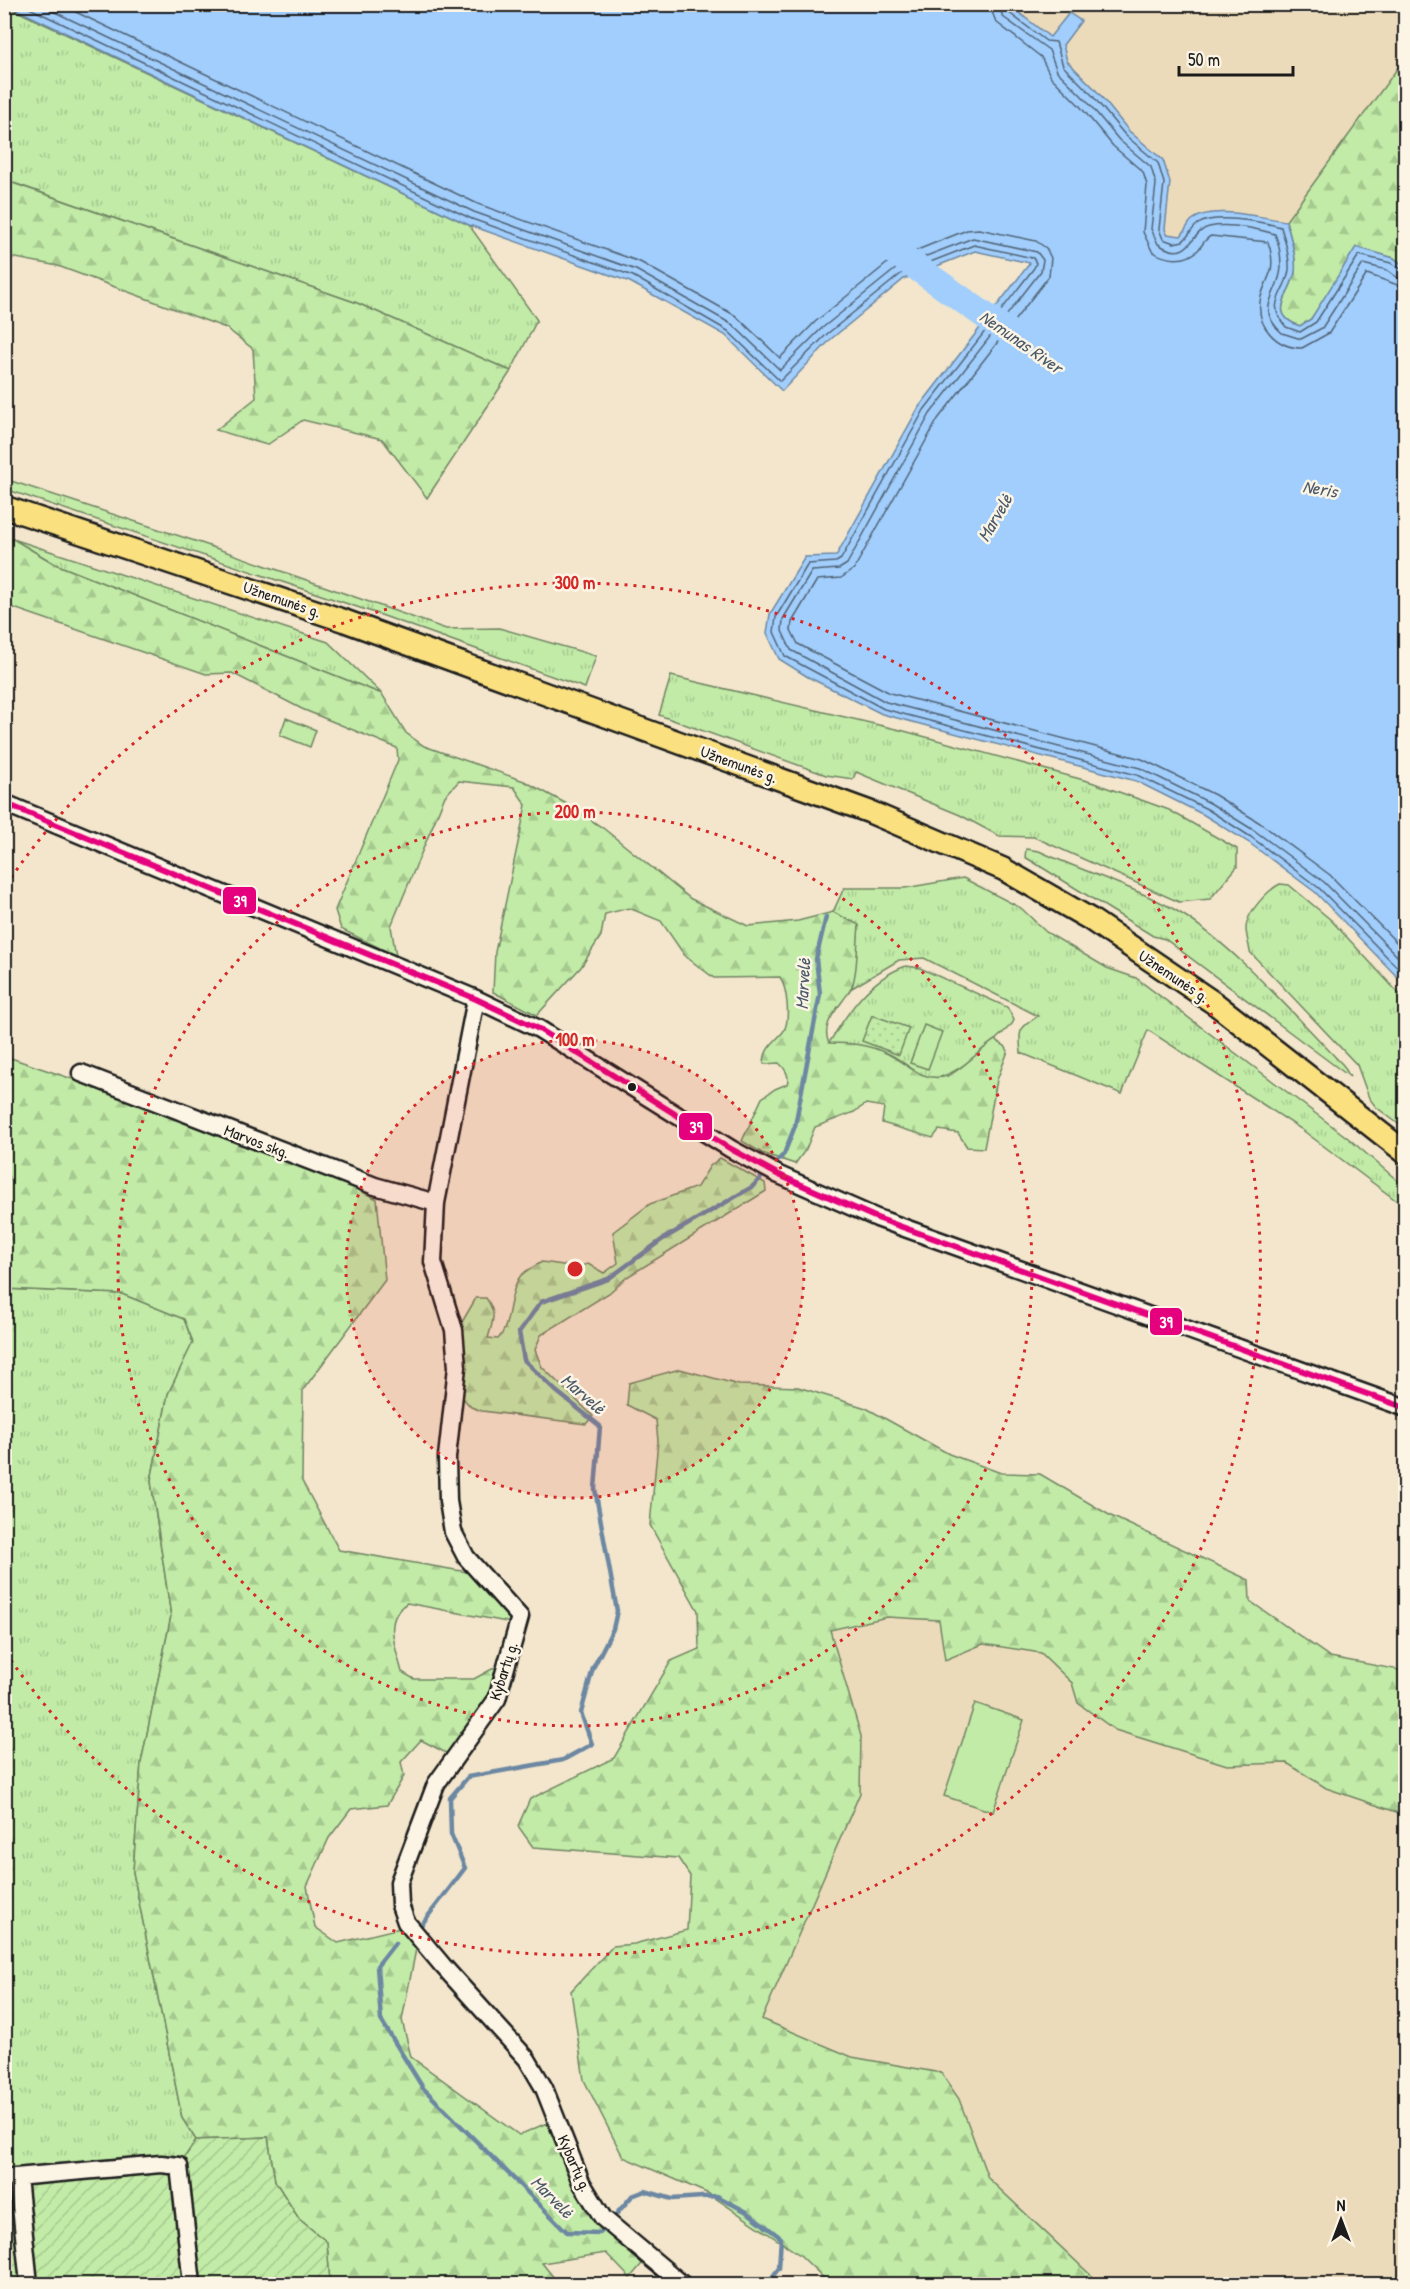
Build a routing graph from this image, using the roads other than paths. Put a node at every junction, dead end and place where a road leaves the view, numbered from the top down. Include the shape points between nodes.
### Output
1 (4, 507) edge
2 (4, 803) edge
3 (476, 999) junction
4 (81, 1073) dead end
5 (1406, 1153) edge
6 (436, 1203) junction
7 (1406, 1408) edge
8 (11, 2177) edge
9 (29, 2284) edge
10 (192, 2284) edge
11 (682, 2284) edge

1 - 5 main road, Užnemunės g. via 368,629 870,812 1003,869 1090,919 1216,1005
2 - 3 street
3 - 6 street, Kybartų g.
3 - 7 street via 538,1029 779,1175 877,1218
4 - 6 street, Marvos skg. via 375,1186
6 - 11 street, Kybartų g. via 433,1262 454,1329 457,1367 447,1457 453,1532 466,1557 520,1617 496,1699 436,1784 399,1882 400,1905 406,1922 527,2059 544,2088 582,2182 608,2223
8 - 9 street
8 - 10 street via 161,2164 179,2166

